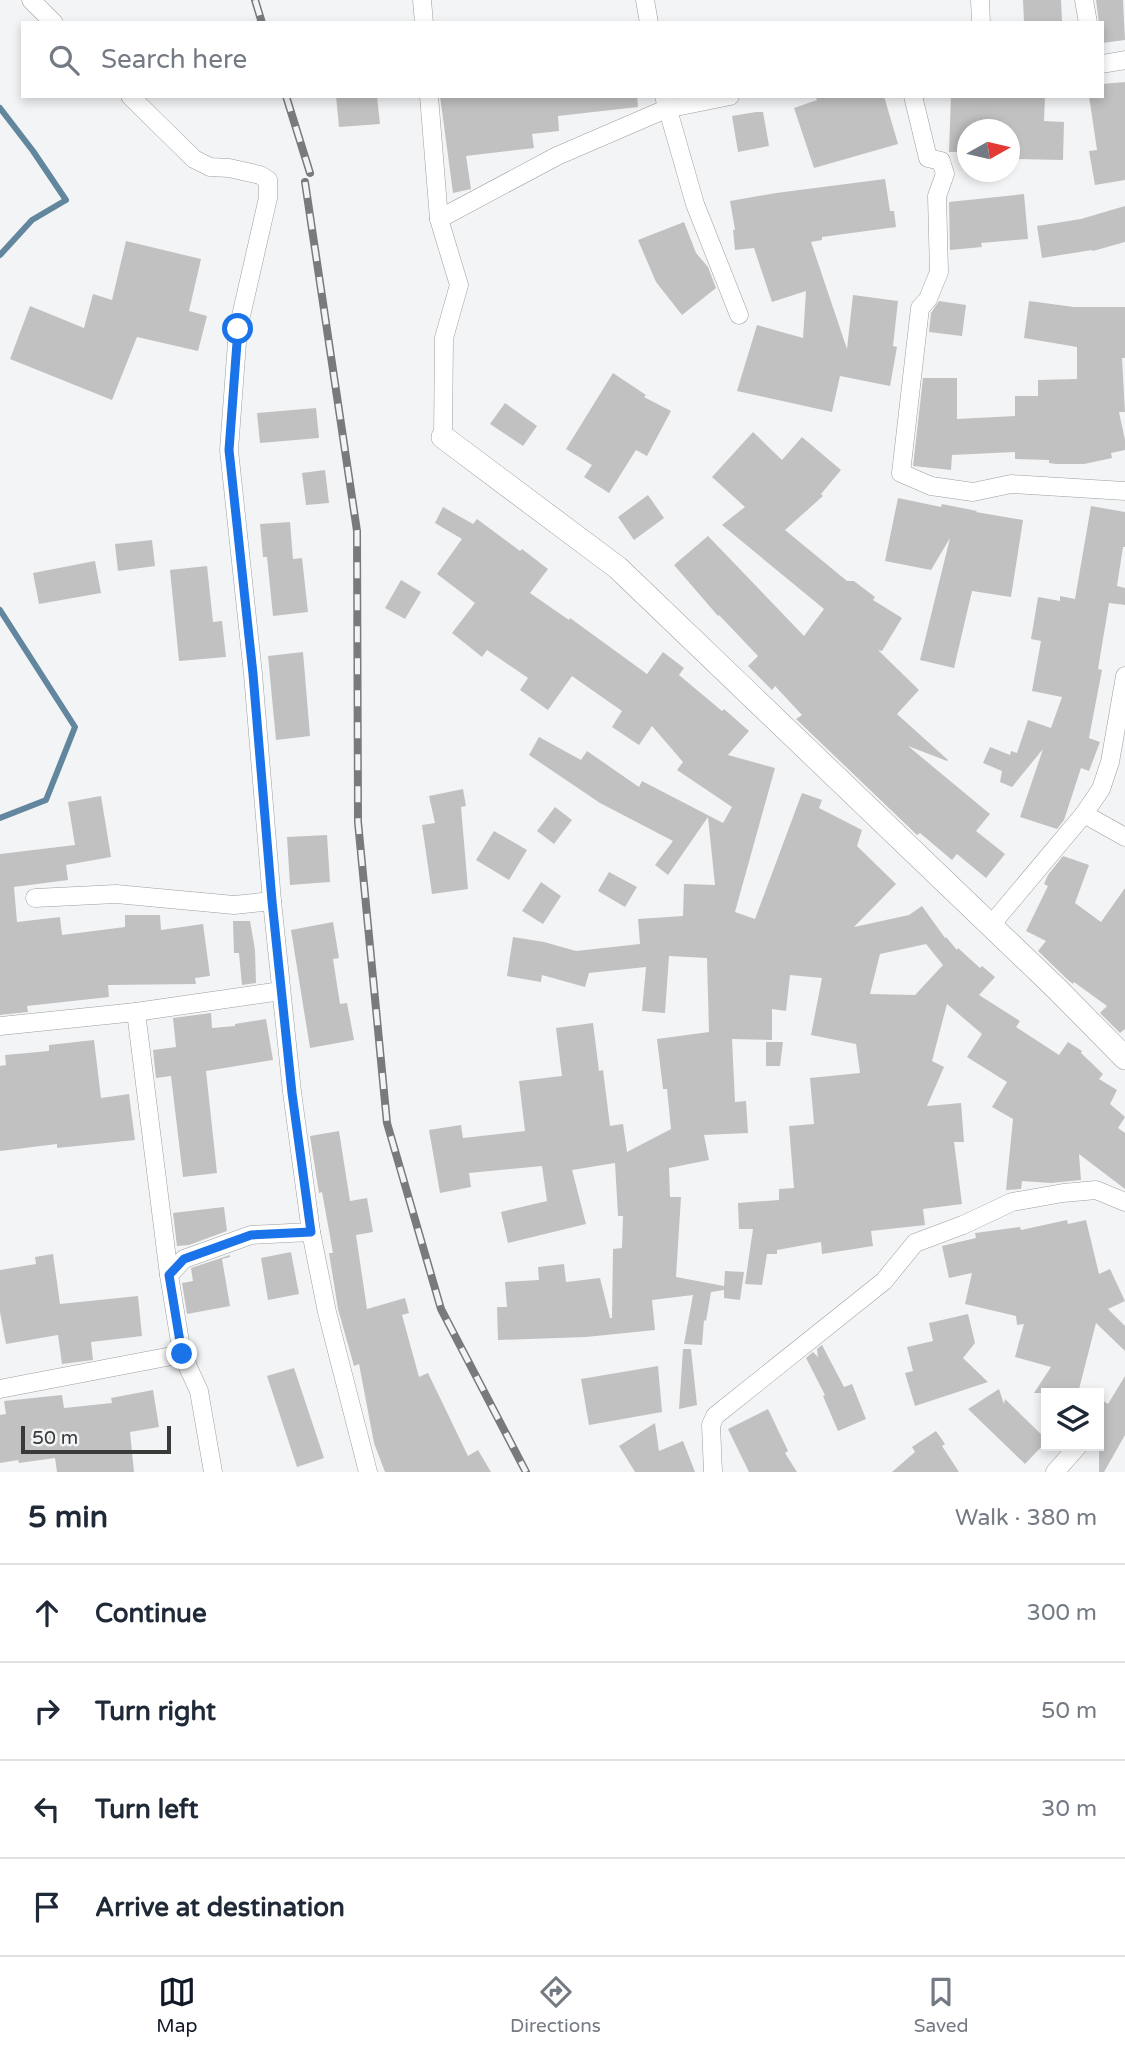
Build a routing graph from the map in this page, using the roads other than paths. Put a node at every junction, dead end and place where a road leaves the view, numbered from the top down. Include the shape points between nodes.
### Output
1 (31, 0) edge
2 (422, 0) edge
3 (645, 0) edge
4 (981, 0) edge
5 (1084, 0) edge
6 (52, 21) edge
7 (424, 21) edge
8 (649, 21) edge
9 (981, 21) edge
10 (1087, 21) edge
11 (1125, 60) edge
12 (1104, 64) edge
13 (132, 98) edge
14 (429, 98) edge
15 (711, 98) edge
16 (914, 98) edge
17 (665, 103) edge
18 (439, 219) junction
19 (739, 315) dead end
20 (443, 437) joint
21 (1125, 491) edge
22 (1125, 676) edge
23 (1084, 814) junction
24 (1125, 837) edge
25 (35, 898) dead end
26 (272, 901) junction
27 (991, 925) junction
28 (281, 990) junction
29 (136, 1012) junction
30 (0, 1026) edge
31 (1125, 1058) edge
32 (1125, 1202) edge
33 (311, 1232) junction
34 (169, 1275) junction
35 (182, 1354) junction
36 (0, 1389) edge
37 (1074, 1451) edge
38 (213, 1472) edge
39 (368, 1472) edge
40 (713, 1472) edge
41 (1055, 1472) edge

1 - 6 street
2 - 7 street
3 - 8 street
4 - 9 street
5 - 10 street
11 - 12 street
13 - 26 street via 194,159 210,167 260,174 268,180 268,198 238,329 229,450
14 - 18 street
15 - 17 street
16 - 21 street via 929,159 941,161 946,174 937,197 939,272 920,308 901,473 931,486 973,492 1011,484
17 - 18 street
17 - 19 street via 695,204
18 - 20 street via 459,285 444,338
20 - 27 street via 618,568
22 - 23 street via 1110,762 1101,789
23 - 24 street
23 - 27 street
25 - 26 street via 116,894 234,905
26 - 28 street
27 - 31 street
28 - 29 street
28 - 33 street
29 - 30 street
29 - 34 street
32 - 40 street via 1096,1190 1012,1202 915,1243 884,1281 715,1416
33 - 34 street via 251,1235 184,1259
33 - 39 street
34 - 35 street
35 - 36 street
35 - 38 street via 199,1391
37 - 41 street

